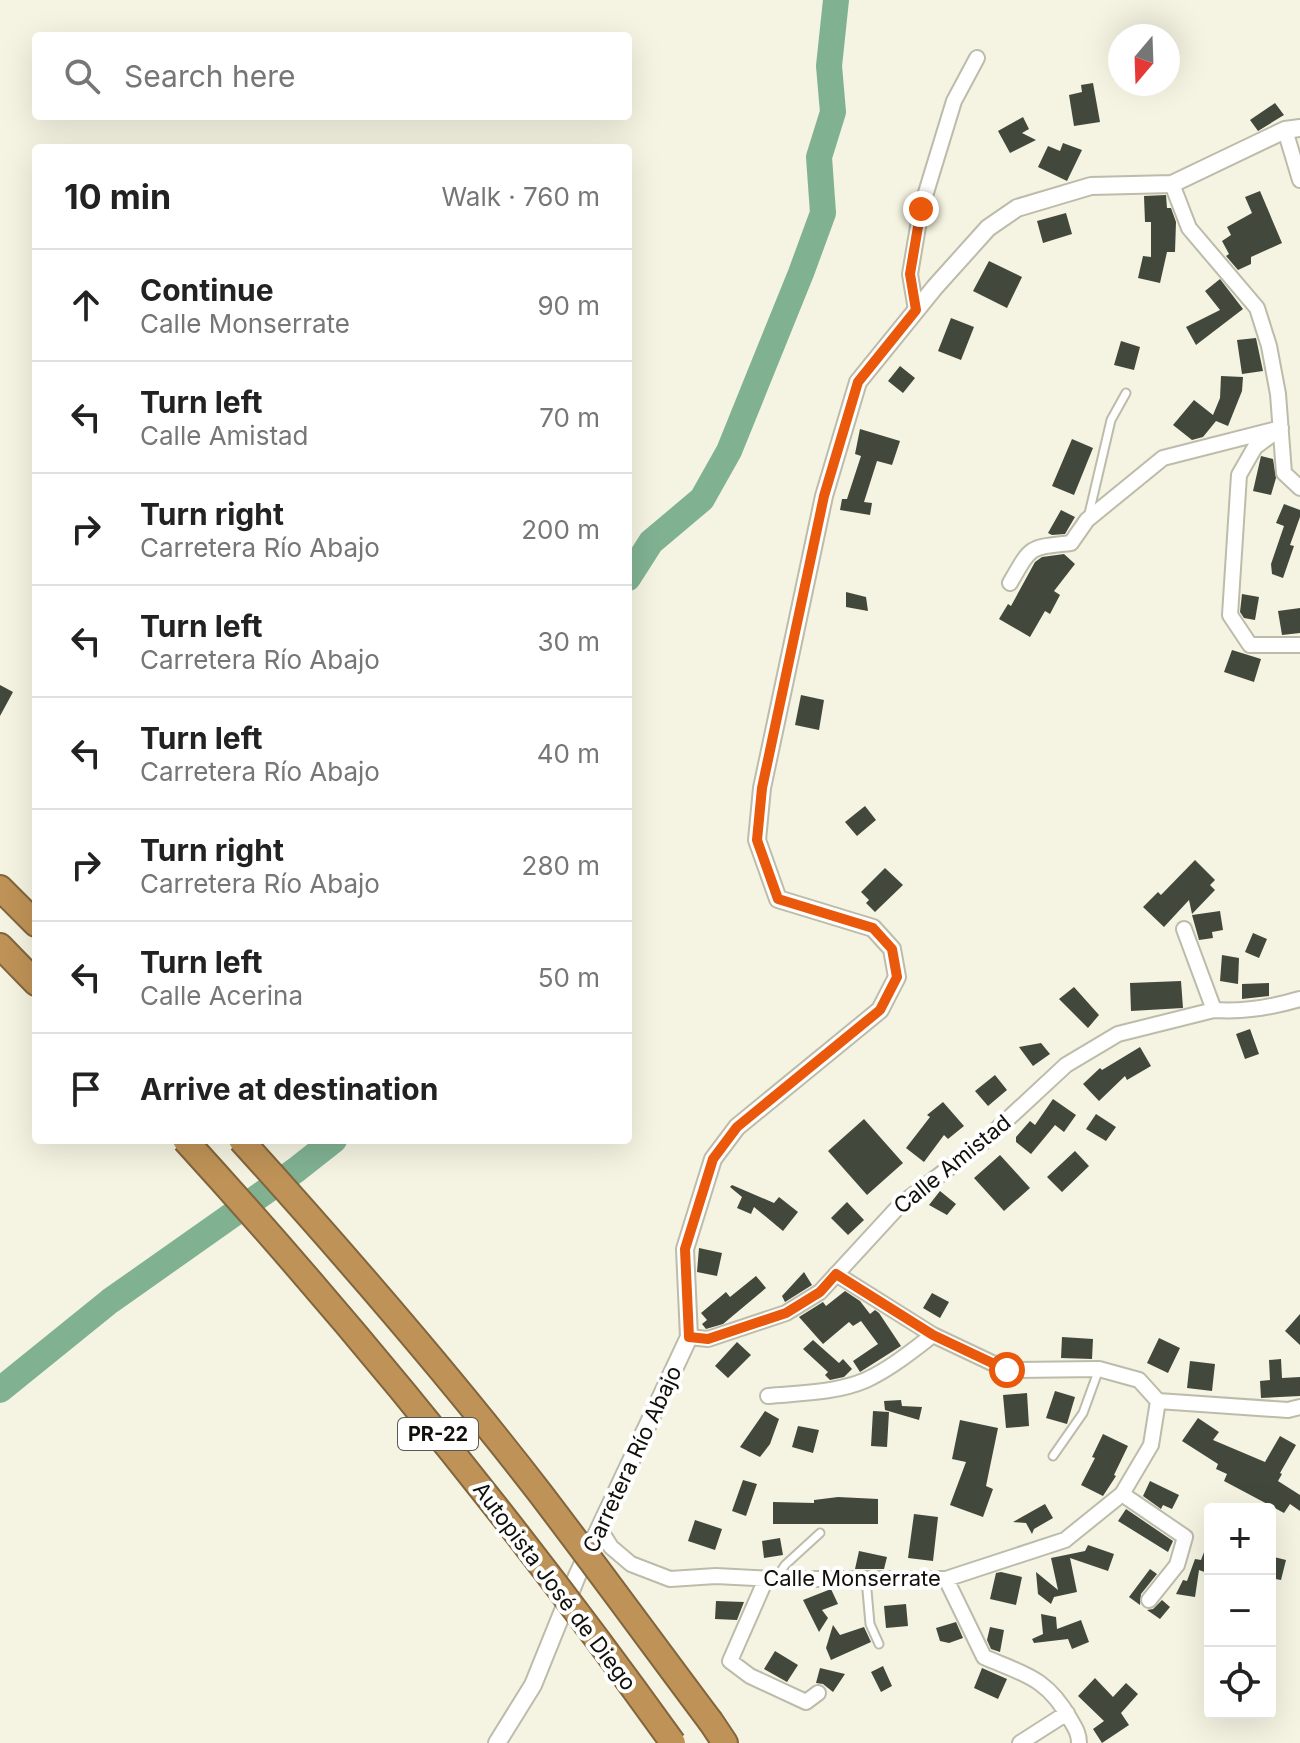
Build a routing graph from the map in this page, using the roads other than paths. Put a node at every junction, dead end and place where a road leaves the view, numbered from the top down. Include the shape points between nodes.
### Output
1 (977, 58) dead end
2 (1292, 129) edge
3 (1300, 180) edge
4 (1172, 184) junction
5 (916, 310) junction
6 (1126, 393) dead end
7 (1281, 428) junction
8 (1300, 488) edge
9 (1087, 520) junction
10 (1010, 583) dead end
11 (1300, 645) edge
12 (0, 888) edge
13 (32, 920) edge
14 (1184, 929) dead end
15 (0, 946) edge
16 (32, 979) edge
17 (1300, 999) edge
18 (1221, 1010) junction
19 (189, 1144) edge
20 (245, 1144) edge
21 (836, 1274) junction
22 (933, 1335) junction
23 (689, 1337) junction
24 (1099, 1369) junction
25 (768, 1396) dead end
26 (1158, 1401) junction
27 (1300, 1407) edge
28 (1053, 1456) dead end
29 (1122, 1494) junction
30 (599, 1528) junction
31 (820, 1533) dead end
32 (771, 1579) junction
33 (866, 1579) junction
34 (946, 1579) junction
35 (1149, 1600) dead end
36 (879, 1644) dead end
37 (818, 1693) dead end
38 (1067, 1713) junction
39 (497, 1743) edge
40 (673, 1743) edge
41 (725, 1743) edge
42 (1020, 1743) edge
43 (1079, 1743) edge

1 - 5 street via 954,101 921,209 910,274
2 - 3 street
2 - 4 street, Carretera Río Abajo
4 - 5 street, Carretera Río Abajo via 1091,186 1017,208 988,228
4 - 7 street via 1189,228 1257,308 1269,346
5 - 23 street, Carretera Río Abajo via 858,382 824,496 762,788 757,840 778,899 873,928 892,949 897,977 880,1010 737,1127 713,1159 685,1249
6 - 9 lane via 1111,420
7 - 8 street via 1284,473
7 - 9 street via 1163,458
7 - 11 street via 1255,447 1239,475 1230,615 1250,645
9 - 10 street via 1071,543 1032,550
12 - 13 highway
14 - 18 street
15 - 16 highway
17 - 18 street, Calle Amistad
18 - 21 street, Calle Amistad via 1118,1034 1066,1065 982,1143 900,1205
19 - 40 highway, Autopista José de Diego / PR-22, bridge via 391,1375 592,1630
20 - 41 highway, Autopista José de Diego / PR-22, bridge via 373,1289 539,1492
21 - 22 street
21 - 23 street, Calle Amistad via 820,1292 786,1313 708,1339
22 - 24 street via 1007,1370
22 - 25 street via 865,1380
23 - 30 street, Carretera Río Abajo
24 - 26 street via 1139,1380
24 - 28 lane via 1083,1413
26 - 27 street
26 - 29 street, Calle Monserrate via 1151,1445
29 - 34 street, Calle Monserrate via 1065,1540
29 - 35 street via 1185,1537 1177,1565
30 - 32 street, Calle Monserrate via 631,1564 670,1579
30 - 39 street, Carretera Río Abajo via 533,1685
31 - 32 lane
32 - 33 street, Calle Monserrate
32 - 37 street via 730,1661 806,1702
33 - 34 street, Calle Monserrate
33 - 36 lane via 870,1624
34 - 38 street via 984,1657 1039,1680
38 - 42 street
38 - 43 street

